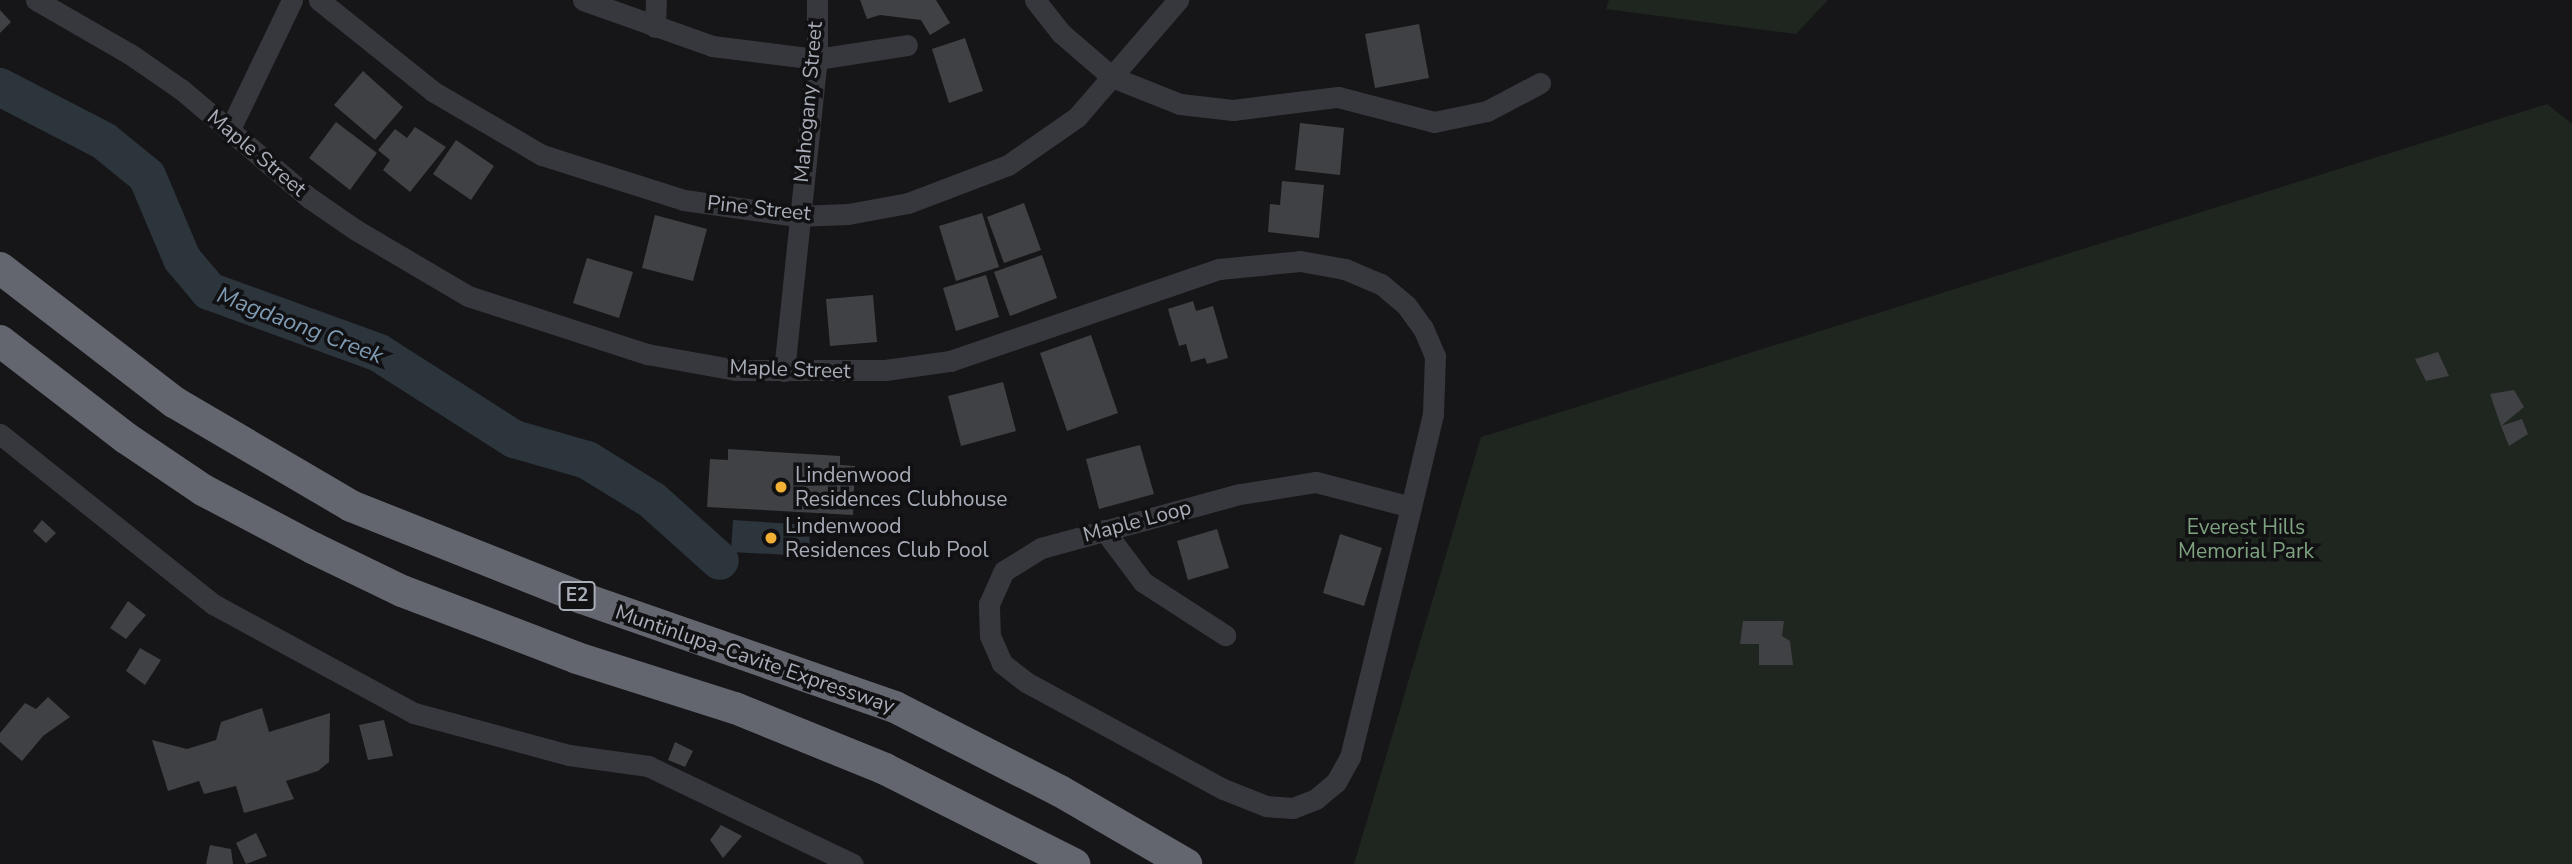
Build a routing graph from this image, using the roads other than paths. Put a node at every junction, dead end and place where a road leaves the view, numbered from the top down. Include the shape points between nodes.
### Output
1 (36, 0) edge
2 (292, 0) edge
3 (319, 0) edge
4 (583, 0) edge
5 (656, 0) edge
6 (817, 0) edge
7 (1035, 0) edge
8 (1178, 0) edge
9 (655, 27) junction
10 (907, 45) dead end
11 (817, 59) junction
12 (1112, 77) junction
13 (1540, 83) dead end
14 (230, 129) junction
15 (797, 216) junction
16 (0, 268) edge
17 (0, 341) edge
18 (784, 371) junction
19 (0, 435) edge
20 (1411, 507) junction
21 (1104, 530) junction
22 (1225, 635) dead end
23 (853, 864) edge
24 (1074, 864) edge
25 (1186, 864) edge

1 - 14 street, Maple Street via 130,54
2 - 14 street
3 - 15 street, Pine Street via 434,92 542,155 684,200
4 - 9 street
5 - 9 street
6 - 11 street, Mahogany Street
7 - 12 street via 1061,33
8 - 12 street, Pine Street
9 - 11 street via 712,46
10 - 11 street
11 - 15 street, Mahogany Street
12 - 13 street via 1180,104 1233,110 1338,97 1434,122 1486,111
12 - 15 street, Pine Street via 1077,117 1043,143 962,186 908,203 848,214
14 - 18 street, Maple Street via 308,197 468,296 648,355 736,370
15 - 18 street, Mahogany Street
16 - 25 highway, Muntinlupa-Cavite Expressway / E2 via 174,402 351,506 570,594 895,707 1060,791
17 - 24 highway via 126,438 204,489 335,559 402,591 577,658 735,708 885,769
18 - 20 street, Maple Street via 885,370 950,361 1219,269 1300,261 1345,269 1381,284 1406,305 1435,356 1433,414
19 - 23 street via 213,604 414,713 569,755 648,766
20 - 21 street, Maple Loop via 1340,487 1293,484
20 - 21 street, Maple Loop via 1350,757 1336,782 1316,799 1293,808 1266,806 1223,789 1026,682 1002,663 989,636 989,604 1004,571 1041,548
21 - 22 street via 1143,582

